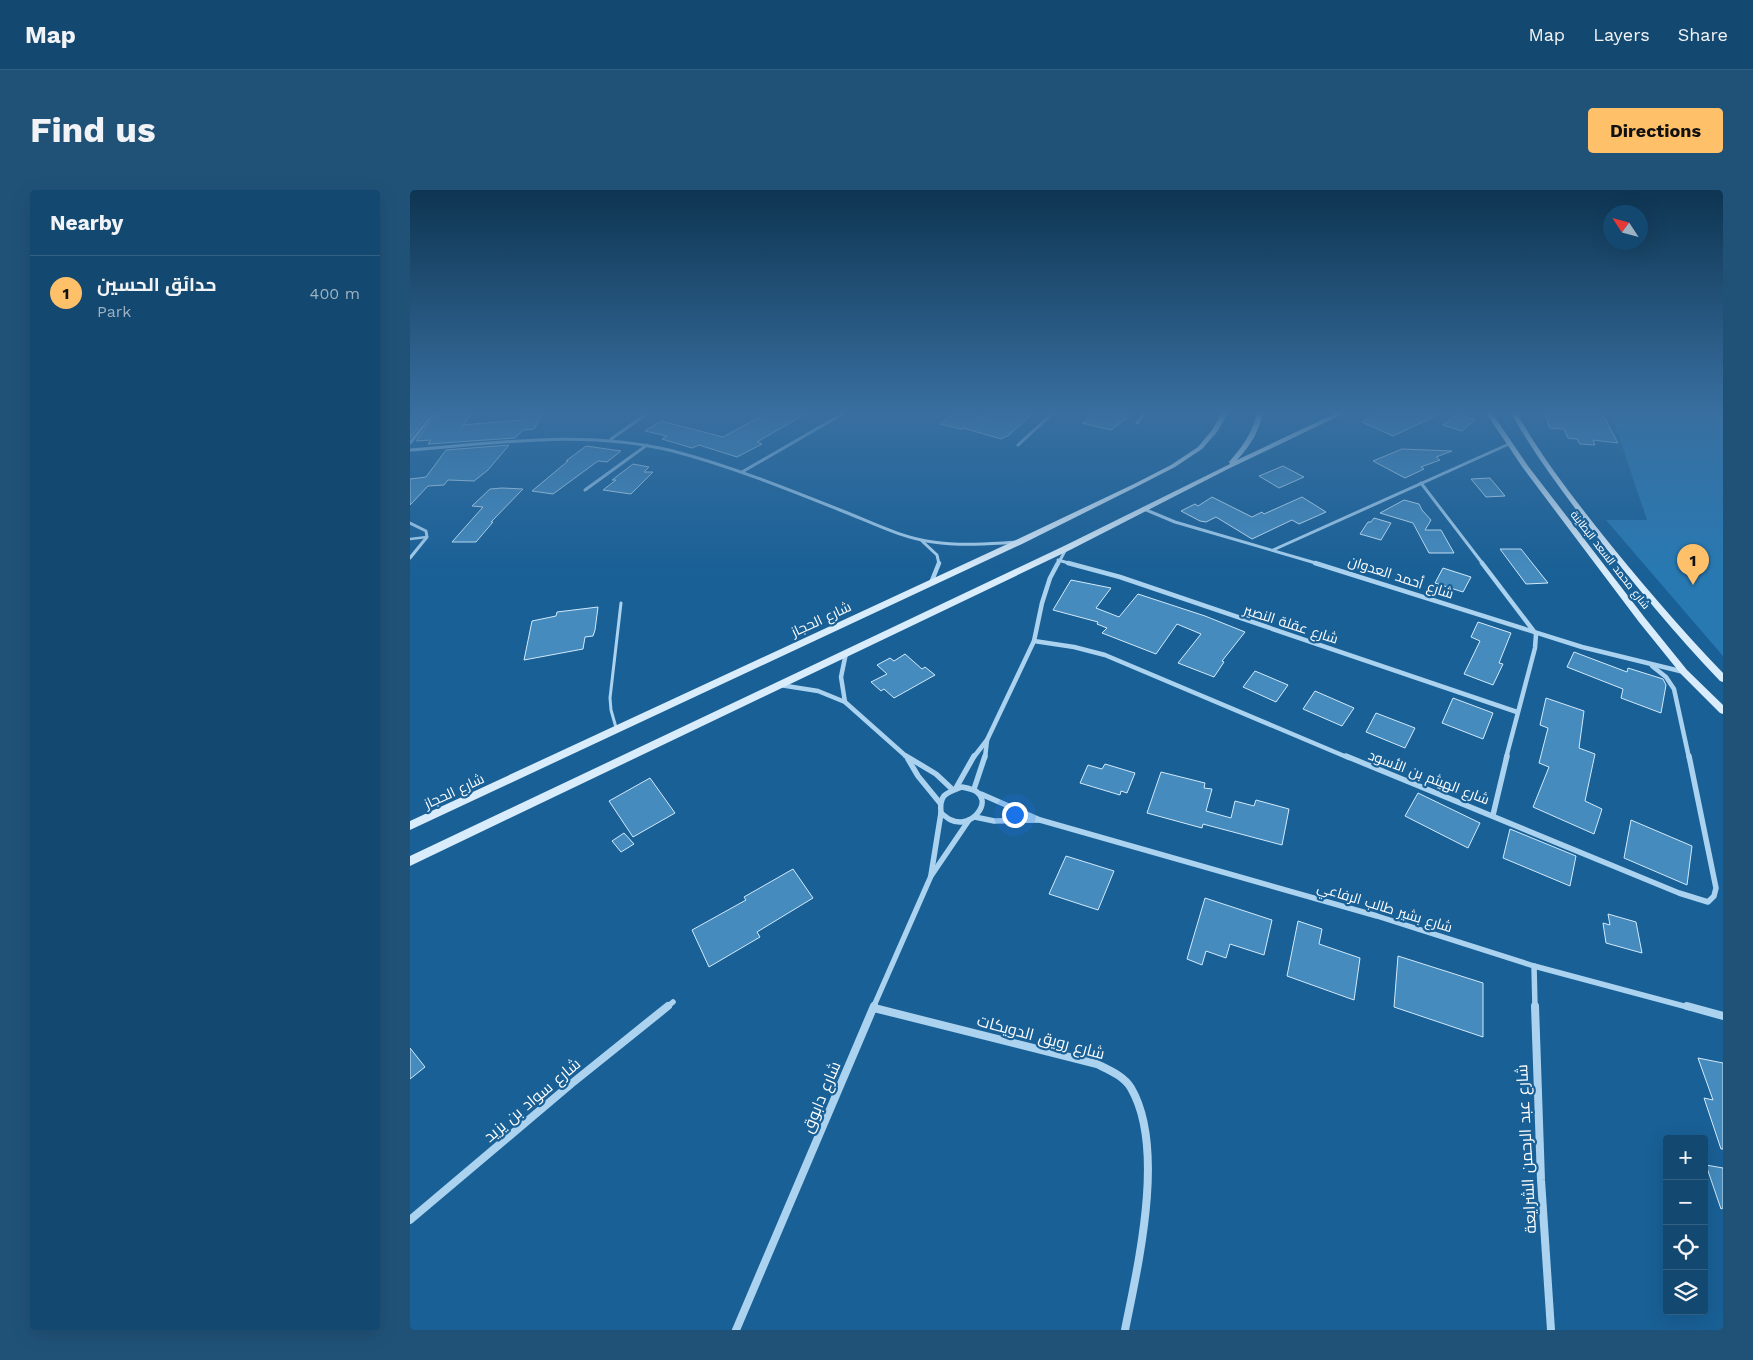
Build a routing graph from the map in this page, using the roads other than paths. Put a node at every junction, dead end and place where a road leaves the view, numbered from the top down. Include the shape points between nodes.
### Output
1 (618, 466) edge
2 (722, 466) edge
3 (752, 466) edge
4 (1173, 466) edge
5 (1230, 466) edge
6 (1460, 466) edge
7 (1226, 468) joint
8 (1537, 468) joint
9 (742, 472) junction
10 (1421, 484) junction
11 (585, 490) dead end
12 (1144, 509) junction
13 (410, 523) edge
14 (427, 537) junction
15 (410, 539) edge
16 (921, 540) junction
17 (1019, 542) junction
18 (1067, 548) junction
19 (1273, 550) junction
20 (410, 558) edge
21 (1058, 560) junction
22 (931, 583) junction
23 (621, 603) dead end
24 (1536, 634) junction
25 (1034, 641) junction
26 (846, 653) junction
27 (1652, 666) junction
28 (1684, 672) junction
29 (1723, 679) edge
30 (780, 685) junction
31 (845, 702) junction
32 (1517, 712) junction
33 (1723, 712) edge
34 (617, 731) junction
35 (987, 740) junction
36 (908, 758) junction
37 (954, 789) junction
38 (974, 789) junction
39 (981, 794) junction
40 (940, 803) junction
41 (941, 812) junction
42 (1493, 815) junction
43 (975, 817) junction
44 (969, 820) junction
45 (1040, 820) junction
46 (410, 826) edge
47 (410, 862) edge
48 (931, 876) junction
49 (1534, 966) junction
50 (673, 1002) dead end
51 (874, 1008) junction
52 (1723, 1016) edge
53 (410, 1220) edge
54 (736, 1330) edge
55 (1126, 1330) edge
56 (1551, 1330) edge

1 - 11 street
2 - 9 street
3 - 9 street
4 - 17 main road, شارع الحجاز
5 - 7 main road
6 - 10 street
7 - 12 main road
8 - 28 main road, شارع محمد السعد البطاينة via 1642,620
8 - 29 main road, شارع محمد السعد البطاينة
9 - 16 street
10 - 19 street
10 - 24 street
12 - 18 main road
12 - 19 street, شارع أحمد العدوان via 1175,522
13 - 14 street via 426,531
14 - 15 lane
14 - 20 street
16 - 17 street via 972,544
16 - 22 street via 933,549 940,562
17 - 22 main road, شارع الحجاز
18 - 21 street
18 - 26 main road
19 - 24 street, شارع أحمد العدوان
21 - 25 street via 1042,603
21 - 32 street, شارع عقلة النصير via 1120,577
22 - 34 main road, شارع الحجاز
23 - 34 lane via 610,698
24 - 27 street, شارع أحمد العدوان
24 - 32 street, شارع الهيثم بن الأسود
25 - 35 street
25 - 42 street, شارع الهيثم بن الأسود via 1105,655
26 - 30 main road
26 - 31 street via 839,678
27 - 28 street, شارع أحمد العدوان
27 - 42 street, شارع أحمد العدوان via 1674,689 1716,888 1708,902 1679,894
28 - 33 main road, شارع محمد السعد البطاينة
30 - 31 street via 812,690
30 - 47 main road
31 - 36 street
32 - 42 street, شارع الهيثم بن الأسود
34 - 46 main road, شارع الحجاز
35 - 37 street
35 - 38 street via 984,762
36 - 37 street
36 - 40 street
37 - 38 street
37 - 40 street
38 - 39 street
39 - 43 street via 984,804
39 - 45 street, شارع بشير طالب الرفاعي
40 - 41 street
41 - 44 street via 952,821
41 - 48 street, شارع دابوق
43 - 44 street
43 - 45 street, شارع بشير طالب الرفاعي via 994,822
44 - 48 street, شارع دابوق
45 - 49 street, شارع بشير طالب الرفاعي via 1377,916
48 - 51 street, شارع دابوق
49 - 52 street, شارع بشير طالب الرفاعي
49 - 56 street, شارع عبد الرحمن الشرايعة via 1541,1180
50 - 53 street, شارع سواد بن يزيد
51 - 54 street, شارع دابوق
51 - 55 street, شارع رويق الدويكات via 1097,1064 1118,1075 1130,1088 1145,1130 1147,1170 1140,1253

